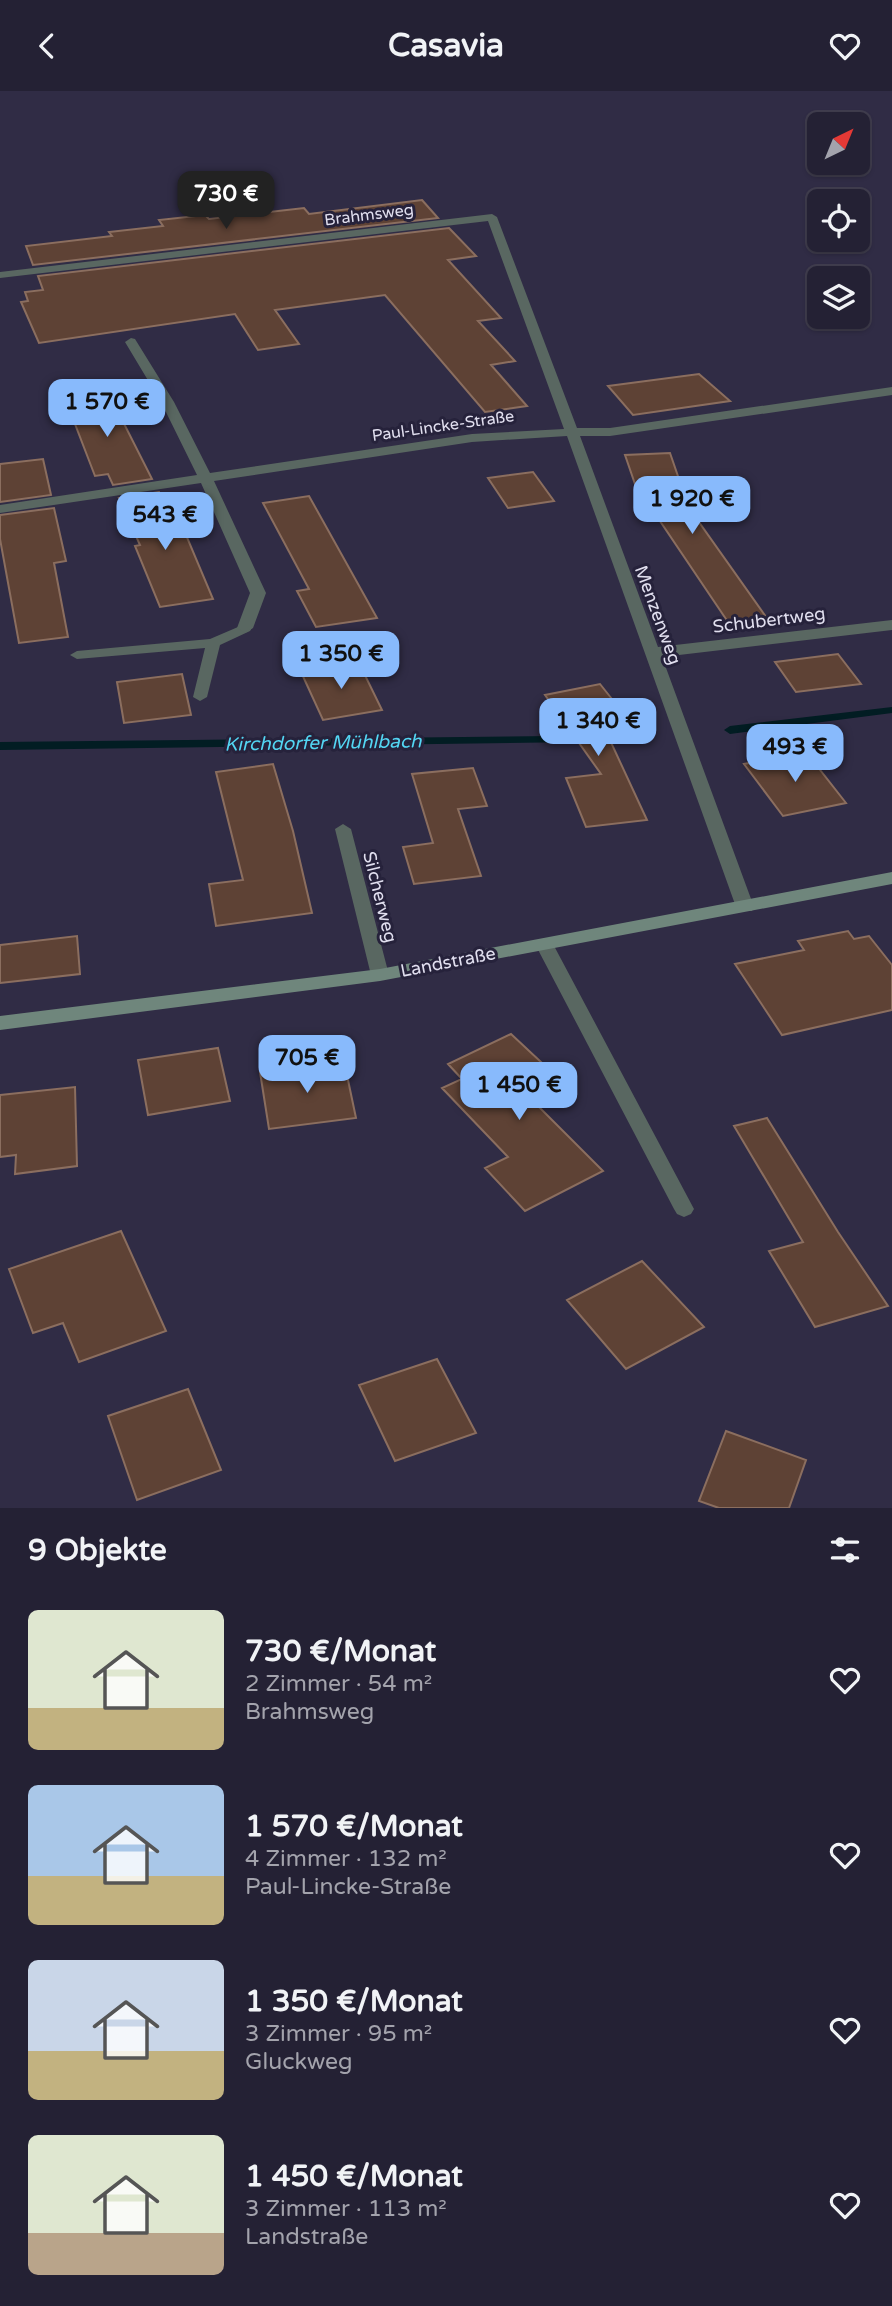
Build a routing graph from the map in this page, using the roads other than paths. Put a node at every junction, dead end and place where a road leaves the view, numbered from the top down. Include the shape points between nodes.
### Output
1 (492, 217) joint
2 (0, 275) edge
3 (131, 342) dead end
4 (892, 391) edge
5 (573, 432) junction
6 (205, 478) junction
7 (0, 509) edge
8 (892, 625) edge
9 (245, 628) joint
10 (213, 643) junction
11 (651, 653) junction
12 (77, 655) dead end
13 (200, 697) dead end
14 (343, 829) dead end
15 (892, 878) edge
16 (745, 907) junction
17 (544, 944) junction
18 (380, 975) junction
19 (0, 1023) edge
20 (684, 1209) dead end

1 - 2 street, Brahmsweg
1 - 5 street, Menzenweg
3 - 6 street
4 - 5 street, Paul-Lincke-Straße via 610,432
5 - 6 street, Paul-Lincke-Straße via 472,438
5 - 11 street, Menzenweg
6 - 7 street, Paul-Lincke-Straße
6 - 9 street via 258,593
8 - 11 street, Schubertweg
9 - 10 lane
10 - 12 lane
10 - 13 lane
11 - 16 street, Menzenweg
14 - 18 lane, Silcherweg
15 - 16 street, Landstraße
16 - 17 street, Landstraße
17 - 18 street, Landstraße
17 - 20 lane
18 - 19 street, Landstraße

